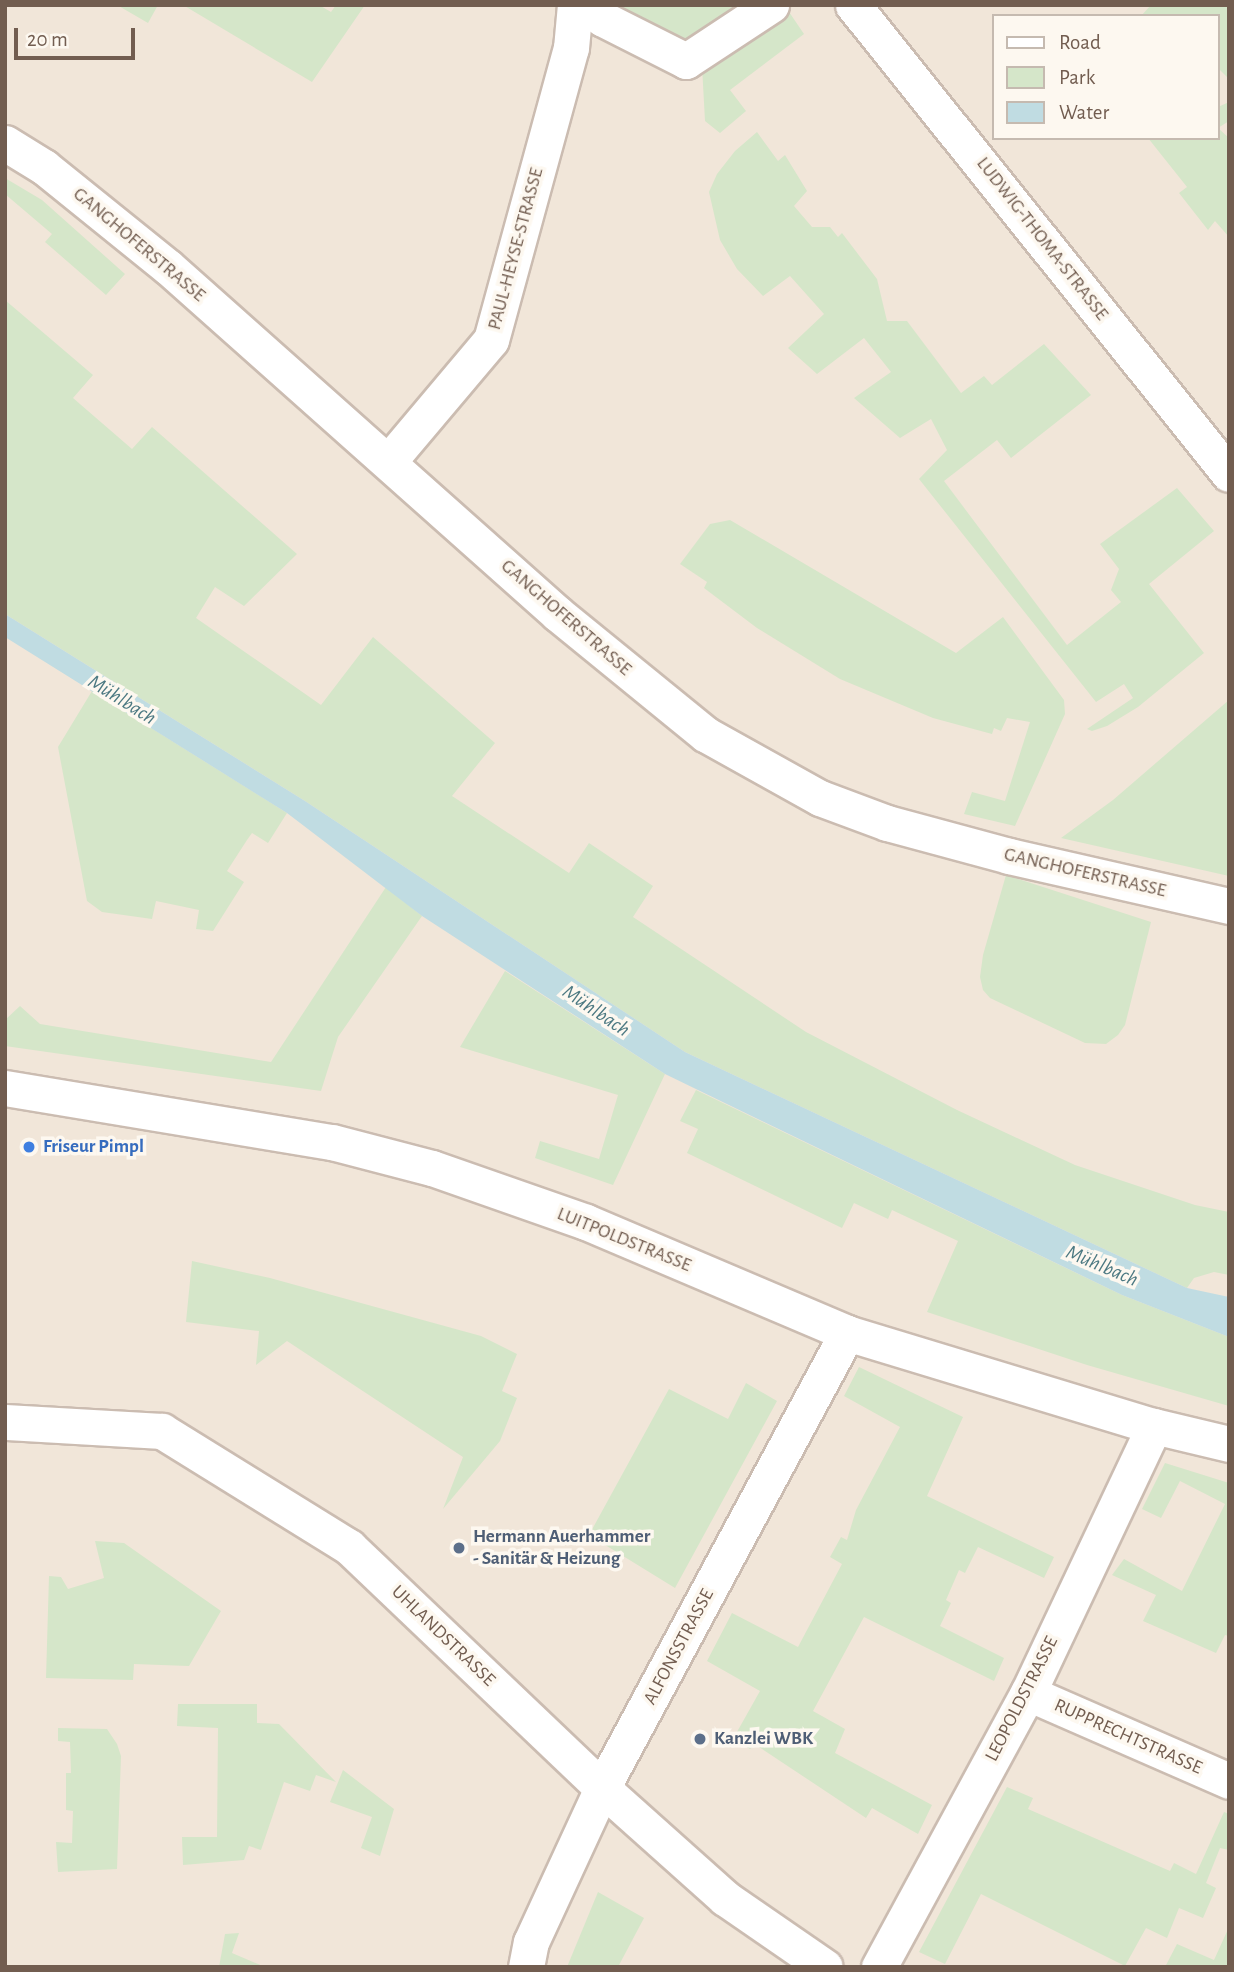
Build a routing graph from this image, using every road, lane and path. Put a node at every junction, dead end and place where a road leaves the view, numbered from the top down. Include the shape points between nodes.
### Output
1 (575, 5) edge
2 (583, 5) edge
3 (771, 5) edge
4 (853, 5) edge
5 (5, 143) edge
6 (389, 461) junction
7 (1229, 474) edge
8 (1229, 906) edge
9 (5, 1088) edge
10 (847, 1333) junction
11 (5, 1422) edge
12 (1154, 1426) junction
13 (1229, 1444) edge
14 (1028, 1693) junction
15 (1229, 1780) edge
16 (602, 1788) junction
17 (526, 1967) edge
18 (825, 1967) edge
19 (879, 1967) edge

1 - 6 street, PAUL-HEYSE-STRASSE via 571,48 491,340
2 - 3 street via 686,61
4 - 7 street, LUDWIG-THOMA-STRASSE
5 - 6 street, GANGHOFERSTRASSE via 44,167 168,267
6 - 8 street, GANGHOFERSTRASSE via 674,712 820,797 887,823 1009,856
9 - 10 street, LUITPOLDSTRASSE via 331,1142 432,1168 586,1222
10 - 12 street, LUITPOLDSTRASSE
10 - 16 street, ALFONSSTRASSE
11 - 16 street, UHLANDSTRASSE via 162,1431 174,1438 349,1547
12 - 13 street, LUITPOLDSTRASSE
12 - 14 street, LEOPOLDSTRASSE
14 - 15 street, RUPPRECHTSTRASSE
14 - 19 street, LEOPOLDSTRASSE
16 - 17 street, ALFONSSTRASSE via 531,1942
16 - 18 street, UHLANDSTRASSE via 725,1898

